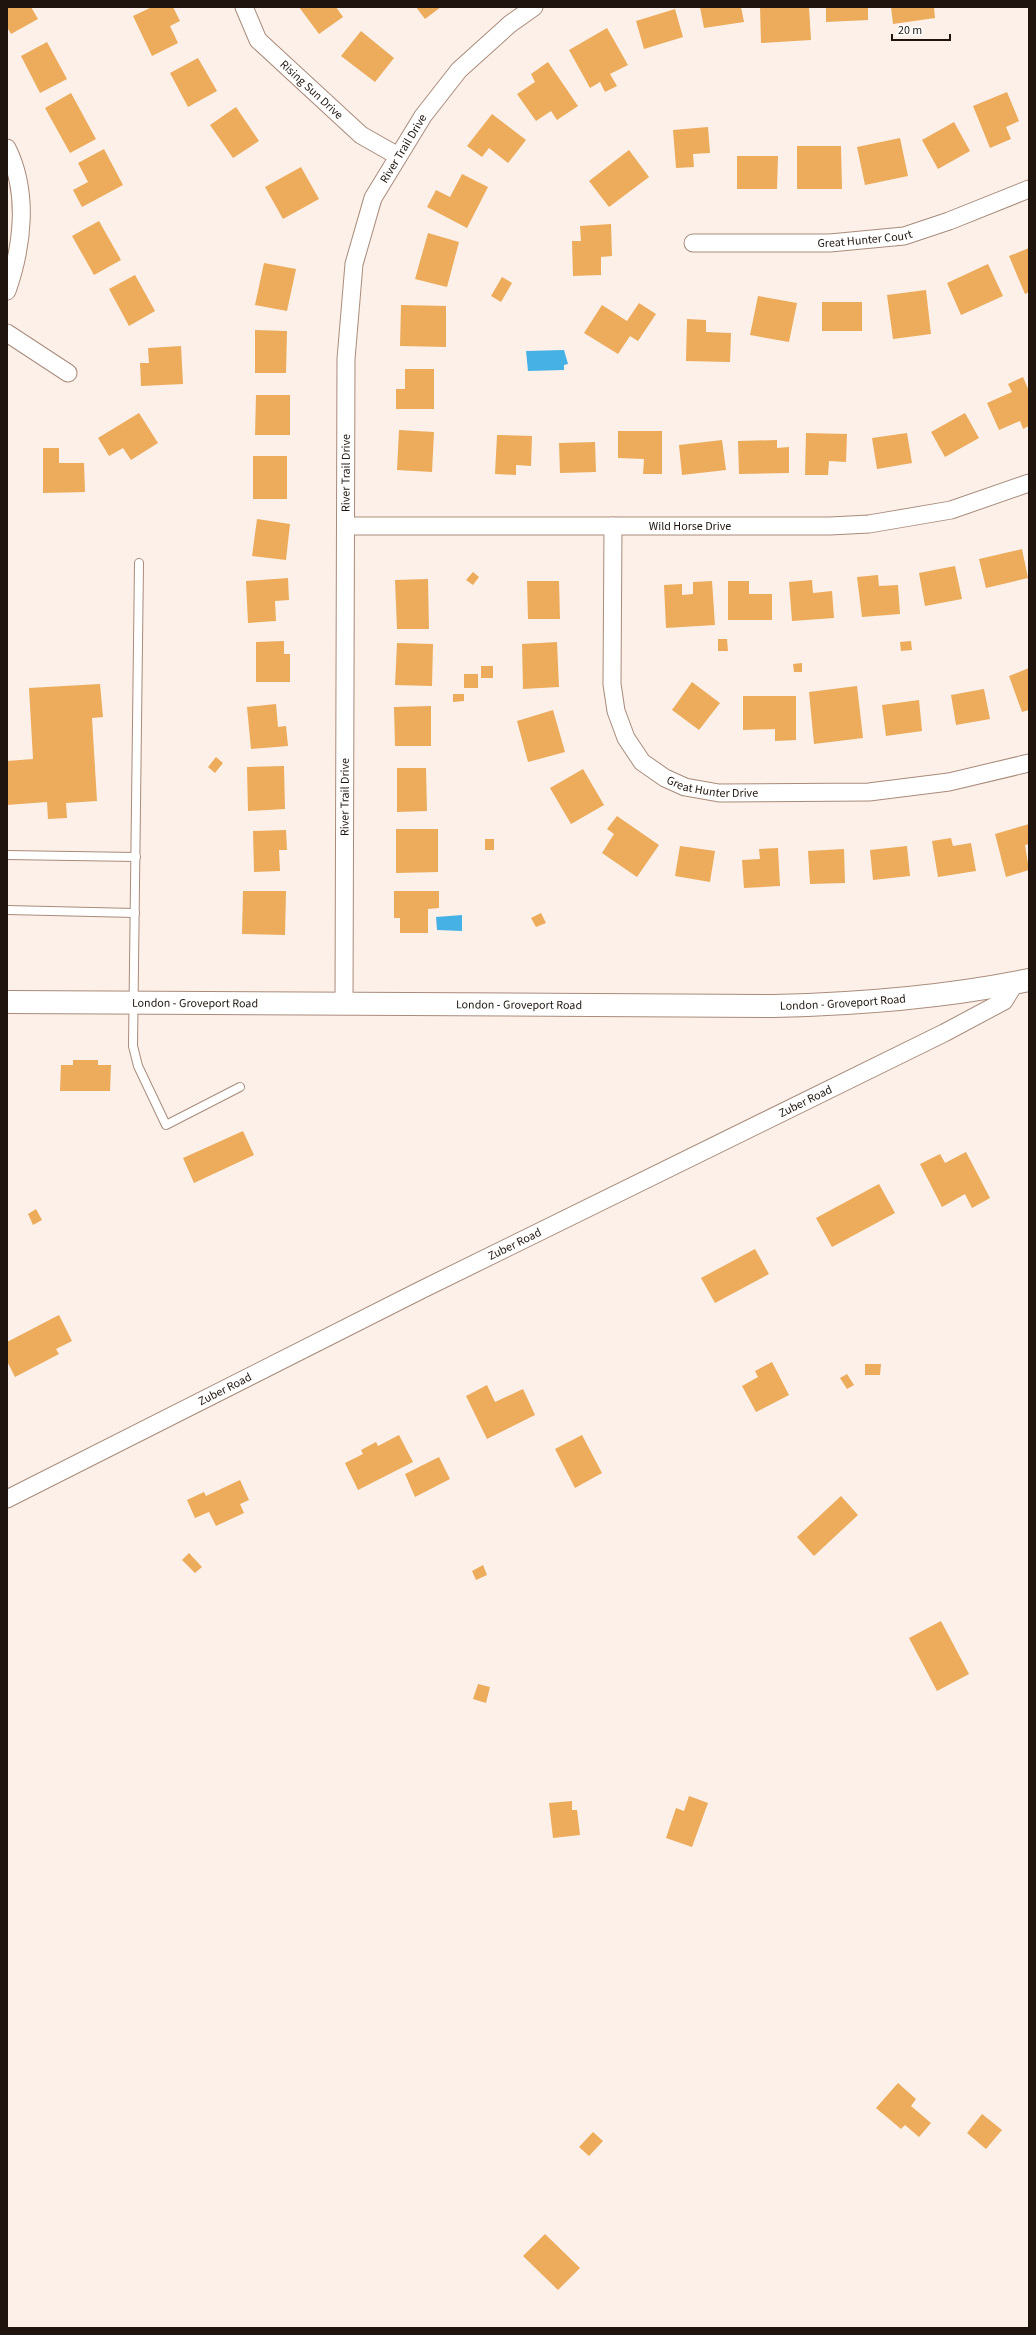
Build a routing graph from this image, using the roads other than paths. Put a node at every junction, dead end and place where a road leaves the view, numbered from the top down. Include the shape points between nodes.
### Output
1 (244, 7) edge
2 (534, 7) edge
3 (7, 148) edge
4 (398, 156) junction
5 (1029, 189) edge
6 (693, 242) dead end
7 (7, 291) edge
8 (7, 333) edge
9 (68, 373) dead end
10 (1029, 483) edge
11 (346, 526) junction
12 (613, 526) junction
13 (139, 563) dead end
14 (1029, 763) edge
15 (7, 855) edge
16 (136, 857) junction
17 (7, 910) edge
18 (135, 913) junction
19 (1022, 981) edge
20 (7, 1002) edge
21 (134, 1002) junction
22 (344, 1003) junction
23 (240, 1087) dead end
24 (7, 1499) edge

1 - 4 street, Rising Sun Drive via 258,40 362,135
2 - 4 street, River Trail Drive via 510,24 459,70 423,116
3 - 7 street via 16,165 22,210 16,264
4 - 11 street, River Trail Drive via 373,198 354,264 346,359
5 - 6 street, Great Hunter Court via 904,236 830,243
8 - 9 street
10 - 12 street, Wild Horse Drive via 951,510 869,524 778,528
11 - 12 street, Wild Horse Drive
11 - 22 street, River Trail Drive
12 - 14 street, Great Hunter Drive via 612,684 616,711 626,738 642,762 665,778 685,787 719,793 869,792 949,782
13 - 16 lane
15 - 16 lane
16 - 18 lane
17 - 18 lane
18 - 21 lane
19 - 22 main road, London - Groveport Road via 956,992 841,1004 766,1006
19 - 24 street, Zuber Road via 1004,1001 944,1033 421,1290
20 - 21 main road, London - Groveport Road
21 - 22 main road, London - Groveport Road
21 - 23 lane via 133,1046 138,1066 166,1125

